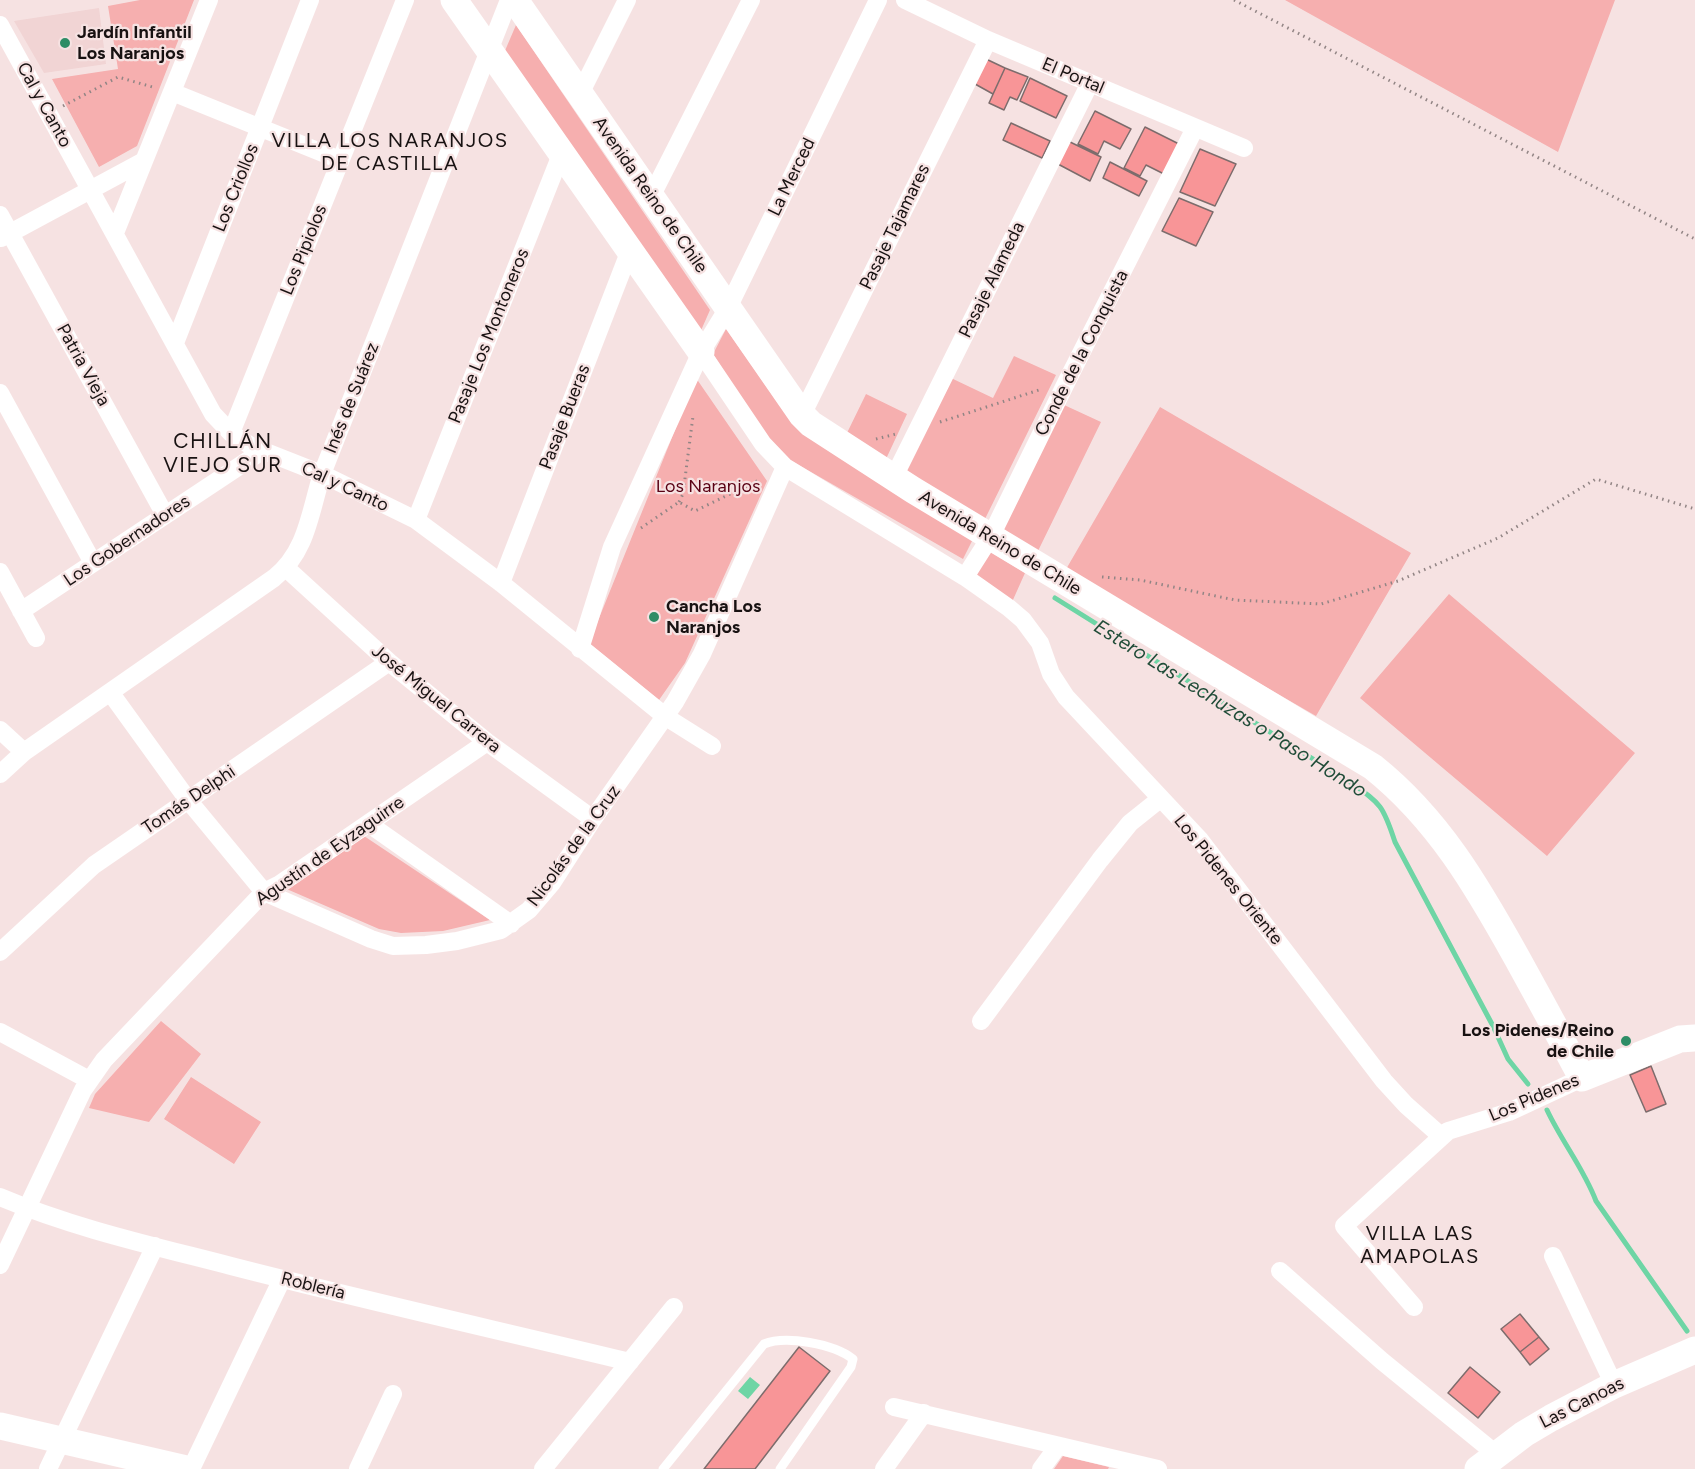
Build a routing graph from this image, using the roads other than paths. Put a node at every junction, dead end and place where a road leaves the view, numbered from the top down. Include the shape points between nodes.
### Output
1 (209, 0) edge
2 (310, 0) edge
3 (405, 0) edge
4 (454, 0) edge
5 (508, 0) edge
6 (515, 0) edge
7 (627, 0) edge
8 (751, 0) edge
9 (878, 0) edge
10 (904, 0) edge
11 (0, 25) edge
12 (988, 40) junction
13 (490, 49) junction
14 (1090, 83) junction
15 (172, 92) junction
16 (580, 94) junction
17 (1195, 128) junction
18 (260, 129) junction
19 (1244, 148) dead end
20 (561, 152) junction
21 (144, 160) junction
22 (340, 160) junction
23 (91, 189) junction
24 (651, 196) junction
25 (0, 215) edge
26 (115, 233) junction
27 (5, 236) edge
28 (630, 250) junction
29 (728, 308) junction
30 (174, 343) junction
31 (701, 352) junction
32 (0, 393) edge
33 (802, 415) junction
34 (231, 433) junction
35 (262, 451) junction
36 (785, 467) junction
37 (322, 474) junction
38 (894, 477) junction
39 (165, 515) junction
40 (416, 520) junction
41 (991, 536) junction
42 (93, 563) junction
43 (286, 568) junction
44 (0, 572) edge
45 (965, 577) junction
46 (501, 584) junction
47 (21, 611) junction
48 (36, 638) dead end
49 (580, 649) junction
50 (389, 662) junction
51 (110, 692) junction
52 (666, 717) junction
53 (0, 730) edge
54 (487, 742) junction
55 (712, 746) dead end
56 (24, 752) junction
57 (0, 774) edge
58 (1160, 798) junction
59 (188, 800) junction
60 (593, 819) junction
61 (369, 824) junction
62 (264, 892) junction
63 (511, 924) junction
64 (0, 952) edge
65 (981, 1021) dead end
66 (0, 1032) edge
67 (1695, 1038) edge
68 (1582, 1078) junction
69 (89, 1080) junction
70 (1441, 1136) junction
71 (0, 1197) edge
72 (27, 1208) junction
73 (155, 1246) junction
74 (1553, 1256) dead end
75 (0, 1265) edge
76 (1280, 1271) dead end
77 (282, 1279) junction
78 (674, 1307) dead end
79 (1414, 1307) dead end
80 (1693, 1355) edge
81 (630, 1362) junction
82 (1614, 1386) junction
83 (393, 1394) dead end
84 (894, 1407) dead end
85 (924, 1413) junction
86 (0, 1426) edge
87 (62, 1440) junction
88 (1058, 1446) junction
89 (1487, 1461) edge
90 (1121, 1465) edge
91 (48, 1469) edge
92 (186, 1469) edge
93 (191, 1469) edge
94 (358, 1469) edge
95 (543, 1469) edge
96 (663, 1469) edge
97 (780, 1469) edge
98 (884, 1469) edge
99 (1041, 1469) edge
100 (1158, 1469) edge

1 - 15 street
2 - 18 street, Los Criollos
3 - 22 street, Los Pipiolos
4 - 13 street
5 - 13 street, Inés de Suárez
6 - 16 street, Avenida Reino de Chile
7 - 16 street
8 - 24 street
9 - 29 street, La Merced
10 - 12 street, El Portal
11 - 23 street, Cal y Canto
12 - 14 street, El Portal
12 - 33 street, Pasaje Tajamares
13 - 20 street
13 - 37 street, Inés de Suárez
14 - 17 street, El Portal
14 - 38 street, Pasaje Alameda
15 - 18 street
15 - 21 street
16 - 24 street, Avenida Reino de Chile
17 - 19 street, El Portal
17 - 41 street, Conde de la Conquista
18 - 22 street
18 - 30 street, Los Criollos
20 - 28 street
20 - 40 street, Pasaje Los Montoneros
21 - 23 street
21 - 26 street
22 - 34 street, Los Pipiolos
23 - 26 street, Cal y Canto
23 - 27 street
24 - 29 street, Avenida Reino de Chile
25 - 27 street, Patria Vieja
26 - 30 street, Cal y Canto
27 - 39 street, Patria Vieja
28 - 31 street
28 - 46 street, Pasaje Bueras
29 - 31 street, La Merced
29 - 33 street, Avenida Reino de Chile
30 - 34 street, Cal y Canto via 213,414
31 - 36 street via 763,444
31 - 49 street, La Merced via 612,547
32 - 42 street
33 - 38 street, Avenida Reino de Chile
34 - 35 street, Cal y Canto
35 - 37 street, Cal y Canto
35 - 39 street, Los Gobernadores
36 - 45 street
36 - 52 street, Nicolás de la Cruz via 702,654
37 - 40 street, Cal y Canto
37 - 43 street, Inés de Suárez via 298,550
38 - 41 street, Avenida Reino de Chile
39 - 42 street, Los Gobernadores
40 - 46 street, Cal y Canto
41 - 45 street, Conde de la Conquista
41 - 68 street, Avenida Reino de Chile via 1373,767 1399,789 1462,864
42 - 47 street, Los Gobernadores
43 - 50 street, José Miguel Carrera
43 - 51 street, Inés de Suárez
44 - 47 street
45 - 58 street, Los Pidenes Oriente via 1023,620 1040,643 1051,674 1066,697
46 - 49 street, Cal y Canto
47 - 48 street
49 - 52 street, Cal y Canto
50 - 54 street, José Miguel Carrera
50 - 59 street, Tomás Delphi
51 - 56 street, Inés de Suárez
51 - 59 street, Nicolás de la Cruz
52 - 55 street, Cal y Canto
52 - 60 street, Nicolás de la Cruz
53 - 56 street
54 - 60 street, José Miguel Carrera
54 - 61 street, Agustín de Eyzaguirre
56 - 57 street, Inés de Suárez
58 - 65 street via 1130,823 1100,860
58 - 70 street, Los Pidenes Oriente via 1233,881 1384,1081
59 - 62 street, Nicolás de la Cruz
59 - 64 street, Tomás Delphi via 94,865
60 - 63 street, Nicolás de la Cruz via 552,883 530,910
61 - 62 street, Agustín de Eyzaguirre
61 - 63 street
62 - 63 street, Nicolás de la Cruz via 393,946 457,941
62 - 69 street, Agustín de Eyzaguirre
66 - 69 street
67 - 68 street, Los Pidenes via 1680,1039
68 - 70 street, Los Pidenes via 1509,1112 1456,1126
69 - 72 street, Agustín de Eyzaguirre
70 - 79 street, Los Pidenes via 1344,1226
71 - 72 street, Roblería
72 - 73 street, Roblería
72 - 75 street, Agustín de Eyzaguirre
73 - 77 street, Roblería
73 - 87 street
74 - 82 street
76 - 89 street
77 - 81 street, Roblería
77 - 93 street
78 - 81 street
80 - 82 street, Las Canoas
81 - 95 street
82 - 89 street, Las Canoas via 1524,1434
83 - 94 street
84 - 85 street
85 - 88 street
85 - 98 street
86 - 87 street
87 - 91 street
87 - 92 street
88 - 90 street
88 - 99 street
90 - 100 street
96 - 97 lane via 764,1344 791,1340 843,1351 853,1359 851,1367

